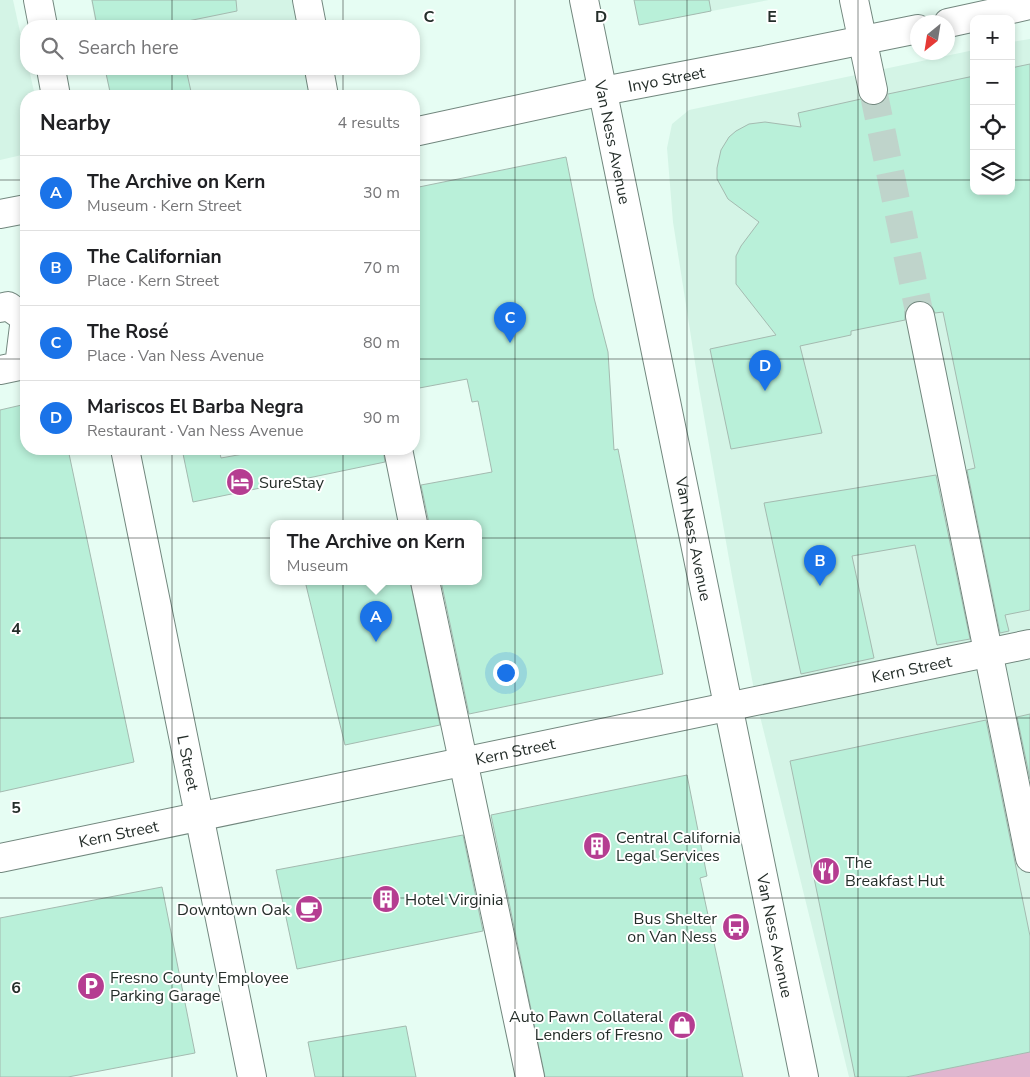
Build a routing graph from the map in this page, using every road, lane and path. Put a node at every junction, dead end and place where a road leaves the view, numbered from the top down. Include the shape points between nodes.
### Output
1 (38, 0) edge
2 (307, 0) edge
3 (584, 0) edge
4 (854, 0) edge
5 (1030, 6) edge
6 (42, 20) edge
7 (311, 20) edge
8 (955, 22) edge
9 (910, 31) edge
10 (863, 40) junction
11 (52, 75) edge
12 (320, 75) edge
13 (55, 90) edge
14 (323, 90) edge
15 (873, 90) tunnel mouth
16 (602, 91) junction
17 (420, 131) edge
18 (20, 210) edge
19 (0, 214) edge
20 (17, 314) edge
21 (920, 316) tunnel mouth
22 (0, 370) edge
23 (126, 455) edge
24 (399, 455) edge
25 (412, 520) edge
26 (426, 585) edge
27 (1030, 644) edge
28 (988, 653) junction
29 (728, 707) junction
30 (463, 762) junction
31 (200, 817) junction
32 (0, 858) edge
33 (1030, 858) edge
34 (252, 1077) edge
35 (530, 1077) edge
36 (804, 1077) edge

1 - 6 street
2 - 7 street
3 - 16 street, Van Ness Avenue
4 - 10 street
5 - 8 street
9 - 10 street, Inyo Street
10 - 15 street
10 - 16 street, Inyo Street
11 - 13 street
12 - 14 street
16 - 17 street, Inyo Street
16 - 29 street, Van Ness Avenue
18 - 19 street
20 - 22 street via 19,366
21 - 28 street
23 - 31 street, L Street
24 - 25 street
26 - 30 street
27 - 28 street, Kern Street
28 - 29 street, Kern Street
28 - 33 street
29 - 30 street, Kern Street
29 - 36 street, Van Ness Avenue
30 - 31 street, Kern Street
30 - 35 street
31 - 32 street, Kern Street
31 - 34 street, L Street

